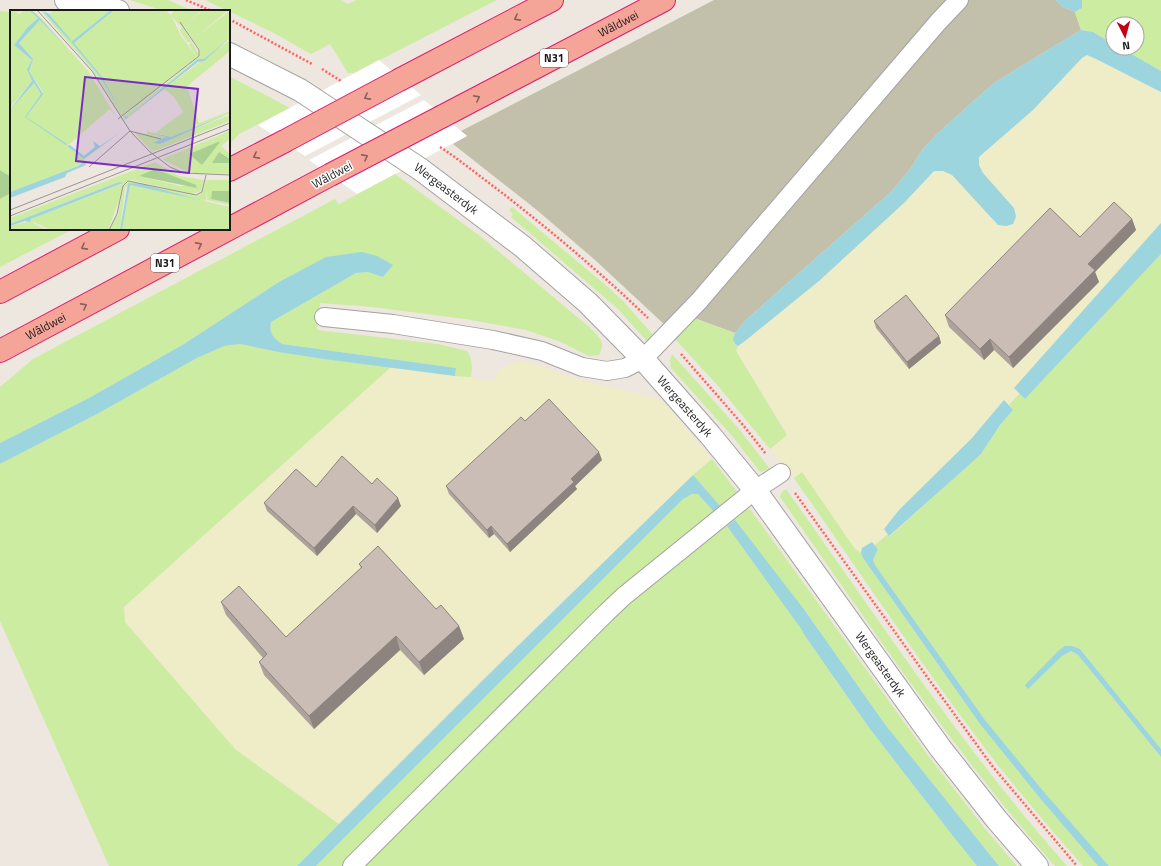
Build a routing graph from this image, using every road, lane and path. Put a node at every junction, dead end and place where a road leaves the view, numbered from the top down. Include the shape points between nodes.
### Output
1 (66, 0) edge
2 (186, 0) edge
3 (552, 0) edge
4 (664, 0) edge
5 (959, 0) edge
6 (113, 10) edge
7 (210, 10) edge
8 (230, 55) edge
9 (230, 169) edge
10 (230, 228) edge
11 (116, 230) edge
12 (227, 230) edge
13 (0, 292) edge
14 (324, 317) dead end
15 (0, 351) edge
16 (643, 359) junction
17 (780, 473) dead end
18 (755, 490) junction
19 (352, 866) edge
20 (1036, 866) edge

1 - 6 street
2 - 7 path
3 -> 9 highway, bridge
10 -> 4 highway, Wâldwei / N31, bridge
5 - 16 lane via 699,301
8 - 16 street, Wergeasterdyk via 300,90 420,169 522,246 588,303
11 -> 13 highway
15 -> 12 highway, Wâldwei / N31, bridge
14 - 16 lane via 393,324 493,340 542,351 582,367 606,371 625,368
16 - 18 street, Wergeasterdyk
17 - 18 lane
18 - 19 lane via 624,596
18 - 20 street, Wergeasterdyk via 941,749

